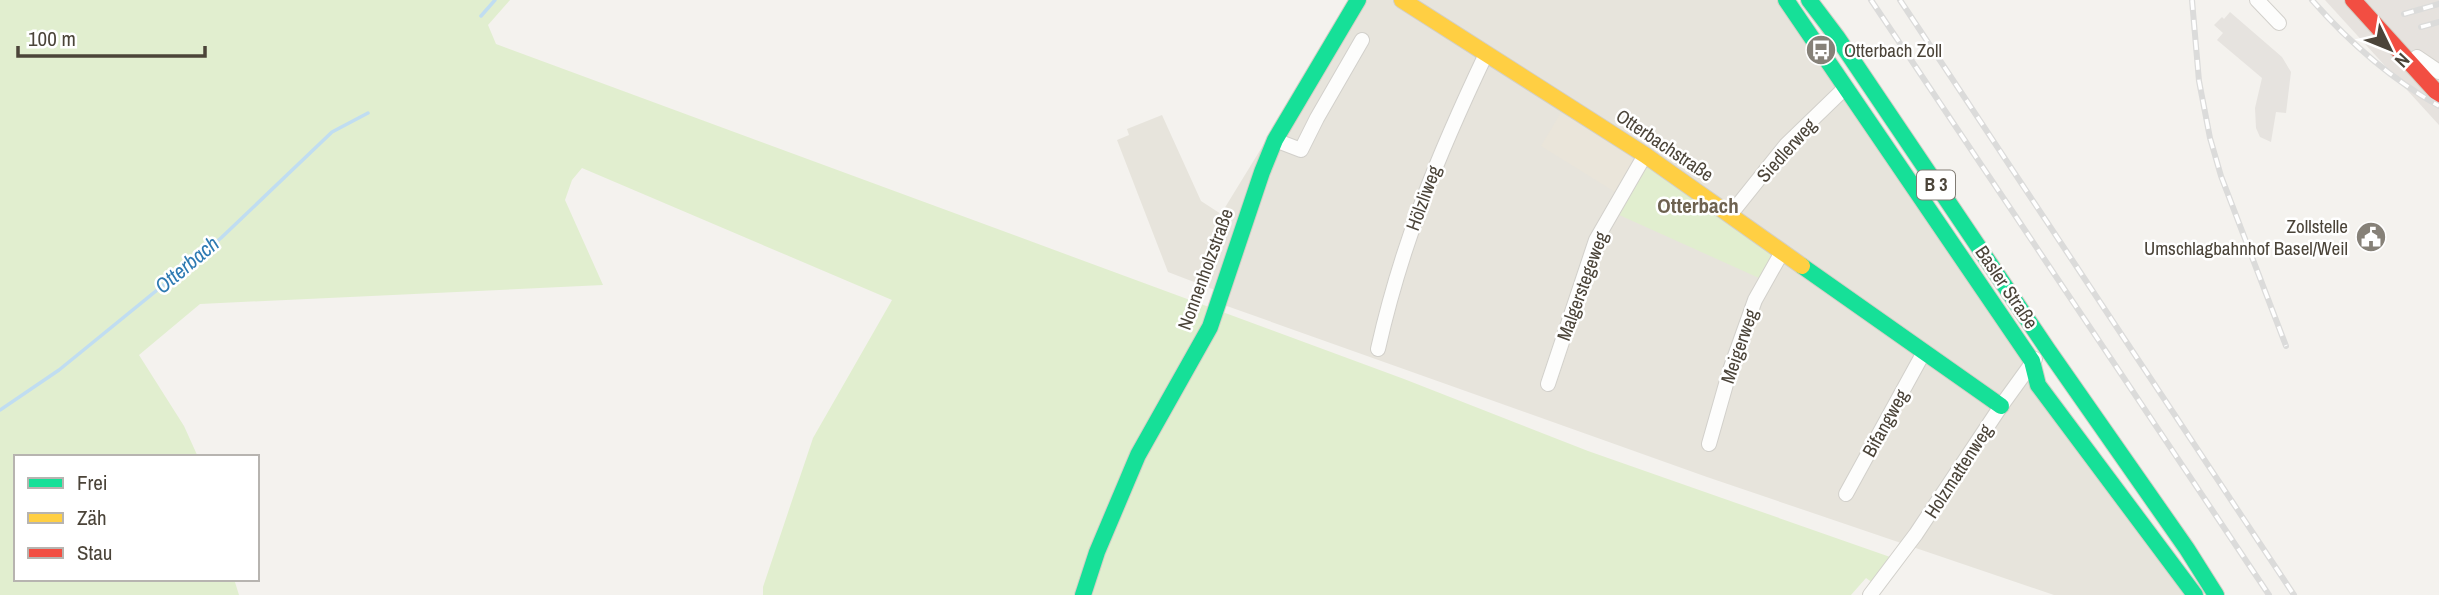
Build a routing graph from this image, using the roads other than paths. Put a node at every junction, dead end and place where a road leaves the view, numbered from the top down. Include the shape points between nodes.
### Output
1 (1358, 0) edge
2 (1402, 0) edge
3 (1786, 0) edge
4 (1809, 0) edge
5 (2257, 0) edge
6 (2353, 0) edge
7 (2364, 0) edge
8 (2279, 23) dead end
9 (1362, 40) dead end
10 (2412, 40) dead end
11 (1486, 54) junction
12 (2439, 71) edge
13 (1846, 87) junction
14 (2439, 94) edge
15 (1275, 140) junction
16 (1644, 155) junction
17 (1730, 215) junction
18 (1782, 252) junction
19 (1378, 349) dead end
20 (2048, 349) junction
21 (1924, 352) junction
22 (2032, 361) junction
23 (1548, 384) dead end
24 (2001, 406) junction
25 (1709, 444) dead end
26 (1846, 494) dead end
27 (1083, 595) edge
28 (1871, 595) edge
29 (2195, 595) edge
30 (2216, 595) edge

1 - 15 main road, Nonnenholzstraße
2 - 11 main road, Otterbachstraße
3 - 13 main road, Basler Straße
4 - 20 main road, B 3
5 - 8 street
6 - 14 main road
7 - 12 street via 2404,45
9 - 15 street via 1301,150
10 - 12 main road
11 - 16 main road, Otterbachstraße
11 - 19 street, Hölzliweg via 1419,206
13 - 17 street, Siedlerweg via 1786,145
13 - 22 main road, Basler Straße
15 - 27 main road, Nonnenholzstraße via 1210,327 1138,455
16 - 17 main road, Otterbachstraße
16 - 23 street, Malgerstegeweg via 1596,240
17 - 18 main road, Otterbachstraße
18 - 21 main road, Otterbachstraße
18 - 25 street, Meigerweg via 1755,300
20 - 22 street, Holzmattenweg
20 - 30 main road, B 3
21 - 24 main road, Otterbachstraße
21 - 26 street, Bifangweg
22 - 24 street, Holzmattenweg
22 - 29 main road, Basler Straße via 2038,384
24 - 28 street, Holzmattenweg

